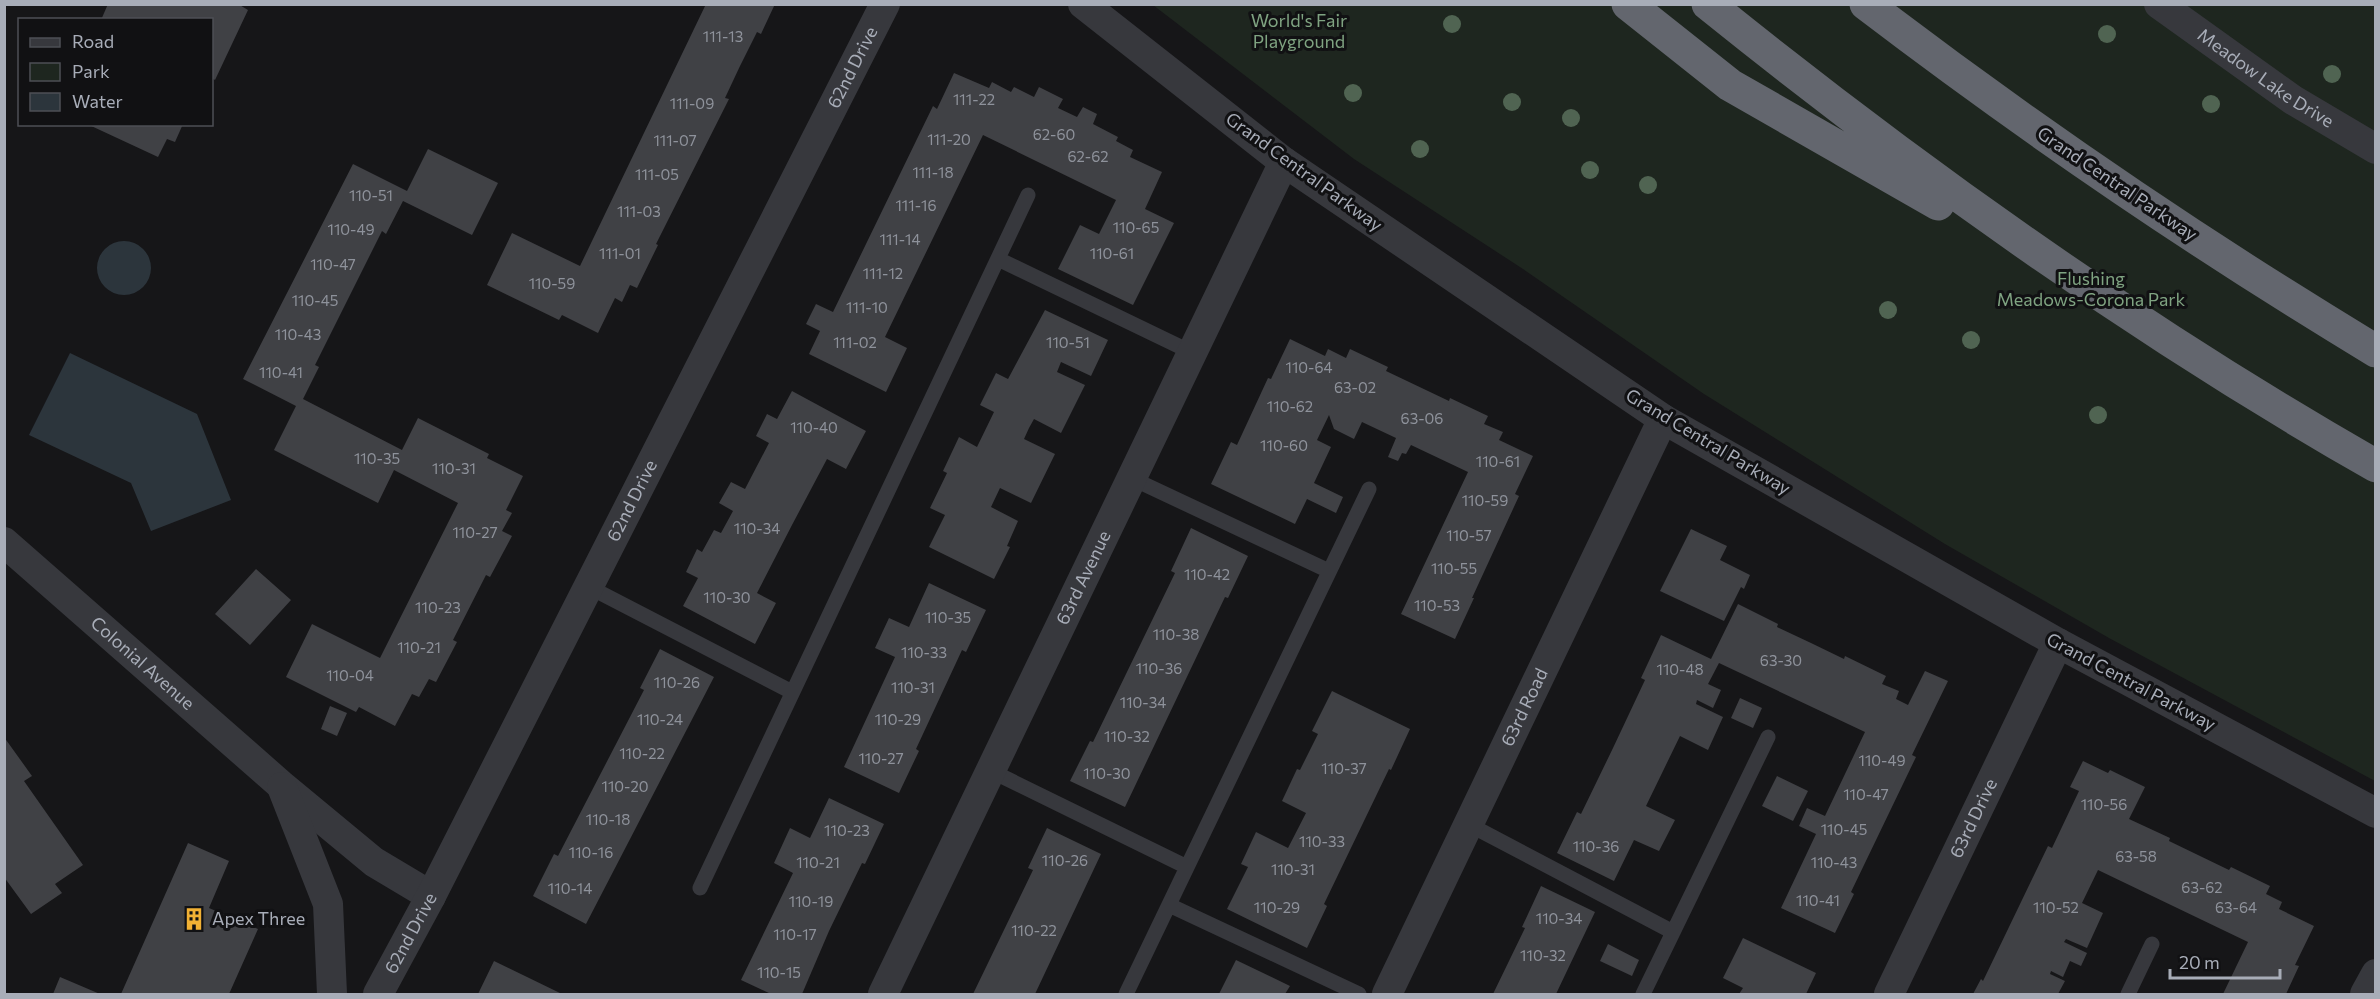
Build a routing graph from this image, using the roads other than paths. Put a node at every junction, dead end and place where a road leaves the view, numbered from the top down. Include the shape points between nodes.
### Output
1 (885, 4) edge
2 (1083, 4) edge
3 (1628, 4) edge
4 (1708, 4) edge
5 (1866, 4) edge
6 (2159, 4) edge
7 (2376, 149) edge
8 (1284, 162) junction
9 (1028, 195) dead end
10 (998, 259) junction
11 (2122, 309) junction
12 (2376, 351) edge
13 (1191, 352) junction
14 (1663, 419) junction
15 (2376, 466) edge
16 (1131, 478) junction
17 (1369, 489) dead end
18 (4, 542) edge
19 (1329, 571) junction
20 (589, 586) junction
21 (2058, 643) junction
22 (792, 692) junction
23 (1768, 737) dead end
24 (991, 771) junction
25 (281, 785) junction
26 (2376, 813) edge
27 (1468, 824) junction
28 (1187, 867) junction
29 (700, 888) dead end
30 (431, 896) junction
31 (1169, 905) junction
32 (1673, 932) junction
33 (2152, 944) dead end
34 (2376, 974) edge
35 (332, 994) edge
36 (378, 994) edge
37 (884, 994) edge
38 (1126, 994) edge
39 (1359, 994) edge
40 (1387, 994) edge
41 (1643, 994) edge
42 (1889, 994) edge
43 (2128, 994) edge
44 (2365, 994) edge

1 - 20 street, 62nd Drive
2 - 8 street, Grand Central Parkway
3 - 11 highway via 1730,85
4 - 11 highway via 1901,154
5 - 12 highway, Grand Central Parkway via 2123,189
6 - 7 street, Meadow Lake Drive via 2293,100
8 - 13 street, 63rd Avenue
8 - 14 street, Grand Central Parkway
9 - 10 lane
10 - 13 lane
10 - 22 lane
11 - 15 highway
13 - 16 street, 63rd Avenue
14 - 21 street, Grand Central Parkway
14 - 27 street, 63rd Road
16 - 19 lane
16 - 24 street, 63rd Avenue
17 - 19 lane
18 - 25 street, Colonial Avenue
19 - 28 lane
20 - 22 lane
20 - 30 street, 62nd Drive
21 - 26 street, Grand Central Parkway
21 - 42 street, 63rd Drive
22 - 29 lane
23 - 32 lane
24 - 28 lane
24 - 37 street, 63rd Avenue
25 - 30 street, Colonial Avenue via 374,862
25 - 35 street, Colonial Avenue via 328,904
27 - 32 lane
27 - 40 street, 63rd Road
28 - 31 lane
30 - 36 street, 62nd Drive
31 - 38 lane
31 - 39 lane
32 - 41 lane
33 - 43 lane
34 - 44 street

